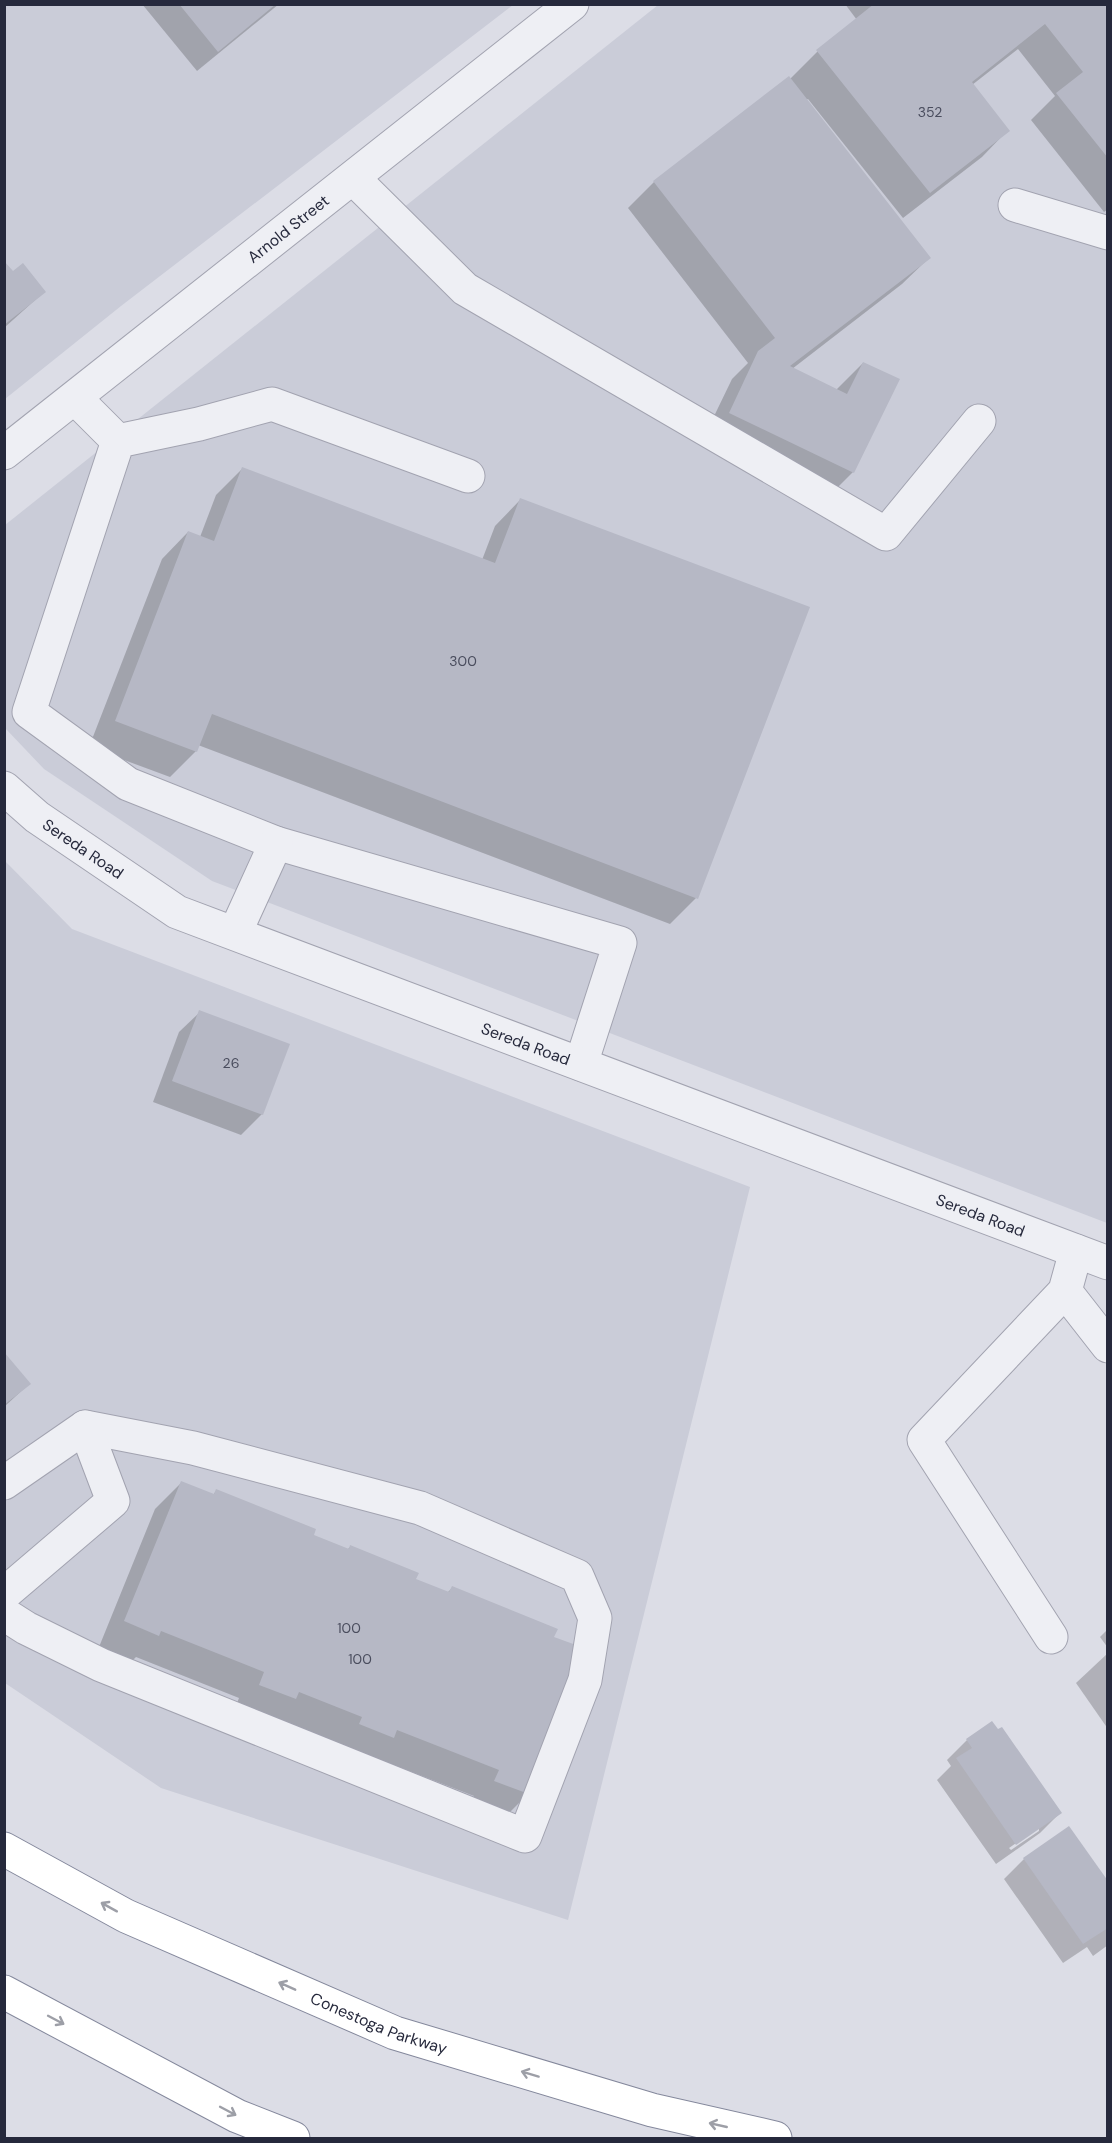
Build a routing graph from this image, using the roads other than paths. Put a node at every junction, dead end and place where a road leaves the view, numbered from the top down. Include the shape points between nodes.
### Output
1 (572, 4) edge
2 (353, 178) junction
3 (1015, 205) dead end
4 (1107, 232) edge
5 (75, 398) junction
6 (979, 421) dead end
7 (118, 441) junction
8 (4, 453) edge
9 (468, 476) dead end
10 (4, 788) edge
11 (276, 843) junction
12 (234, 933) junction
13 (581, 1064) junction
14 (1076, 1251) junction
15 (1107, 1263) edge
16 (1065, 1291) junction
17 (1107, 1346) edge
18 (85, 1427) junction
19 (4, 1483) edge
20 (4, 1594) edge
21 (4, 1614) edge
22 (1051, 1638) dead end
23 (4, 1849) edge
24 (4, 1992) edge
25 (293, 2139) edge
26 (775, 2139) edge

1 - 2 street, Arnold Street
2 - 5 street, Arnold Street
2 - 6 street via 465,289 886,534
3 - 4 street
5 - 7 street
5 - 8 street, Arnold Street
7 - 9 street via 272,404
7 - 11 street via 29,712 128,784
10 - 12 street, Sereda Road via 37,817 177,912
11 - 12 street
11 - 13 street via 620,943
12 - 13 street, Sereda Road
13 - 14 street, Sereda Road
14 - 15 street, Sereda Road
14 - 16 street
16 - 17 street
16 - 22 street via 924,1440
18 - 19 street
18 - 20 street via 113,1501
18 - 21 street via 193,1448 420,1508 577,1576 595,1618 585,1680 525,1836 101,1665
26 -> 23 highway, Conestoga Parkway via 652,2110 395,2033 126,1916
24 -> 25 highway via 237,2116

